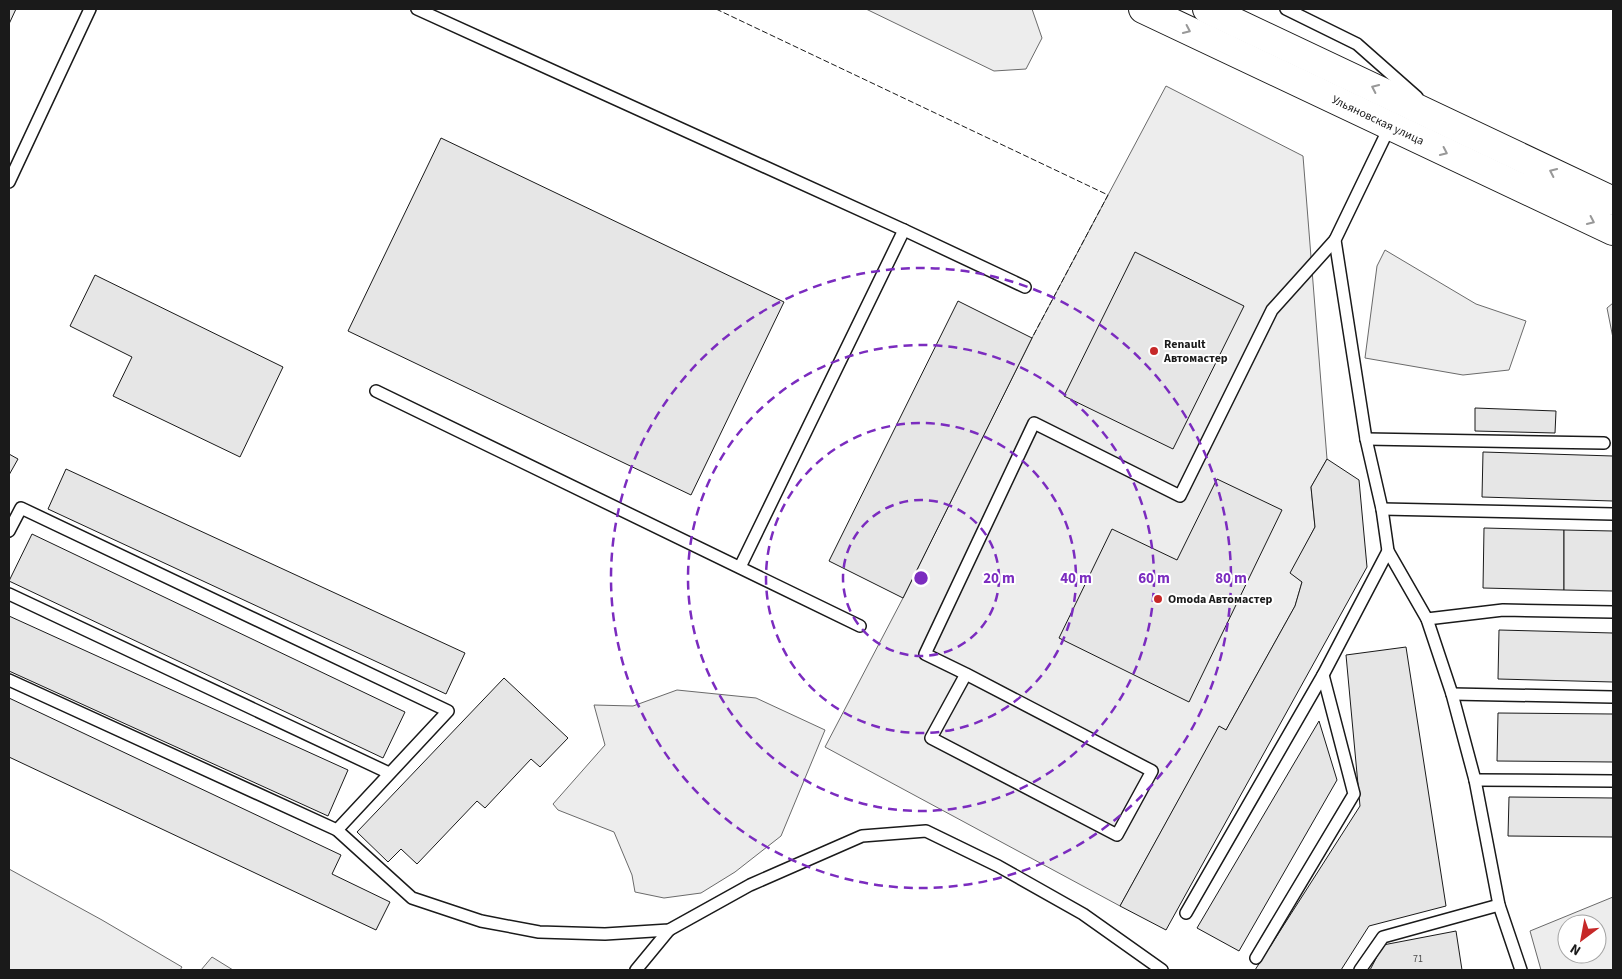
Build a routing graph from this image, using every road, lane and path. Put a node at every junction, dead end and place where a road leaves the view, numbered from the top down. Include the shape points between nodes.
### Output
1 (90, 9) edge
2 (418, 9) edge
3 (1143, 9) edge
4 (1207, 9) edge
5 (1286, 9) edge
6 (1442, 120) junction
7 (1390, 126) junction
8 (9, 182) edge
9 (1613, 201) edge
10 (904, 230) junction
11 (1613, 231) edge
12 (1334, 240) junction
13 (1025, 287) dead end
14 (376, 391) dead end
15 (1366, 438) junction
16 (1604, 443) dead end
17 (1382, 509) junction
18 (1613, 514) edge
19 (9, 531) edge
20 (1388, 551) junction
21 (740, 567) junction
22 (9, 594) edge
23 (1613, 612) edge
24 (1427, 619) junction
25 (860, 626) dead end
26 (966, 674) junction
27 (1323, 675) junction
28 (9, 680) edge
29 (1452, 694) junction
30 (1613, 697) edge
31 (389, 773) junction
32 (1474, 780) junction
33 (1613, 781) edge
34 (336, 830) junction
35 (1499, 905) junction
36 (1186, 913) dead end
37 (669, 930) junction
38 (1256, 958) dead end
39 (636, 970) edge
40 (1162, 970) edge
41 (1360, 970) edge
42 (1521, 970) edge

1 - 8 lane
2 - 10 lane
3 -> 7 highway, Ульяновская улица
6 -> 4 highway
5 - 6 lane via 1357,44
9 -> 6 highway
7 -> 11 highway, Ульяновская улица
7 - 12 lane
10 - 13 lane
10 - 21 lane
12 - 15 lane
12 - 26 lane via 1272,310 1180,496 1034,424 925,654
14 - 21 lane
15 - 16 lane
15 - 17 lane
17 - 18 lane
17 - 20 lane
19 - 31 lane via 21,508 448,711
20 - 24 lane
20 - 27 lane
21 - 25 lane
22 - 31 lane
23 - 24 lane via 1503,610
24 - 29 lane
26 - 26 lane via 931,738 1117,835 1152,771
27 - 36 lane
27 - 38 lane via 1354,794
28 - 34 lane
29 - 30 lane
29 - 32 lane
31 - 34 lane
32 - 33 lane
32 - 35 lane
34 - 37 lane via 412,898 481,921 539,932 605,934
35 - 41 lane via 1383,937
35 - 42 lane
37 - 39 lane
37 - 40 lane via 750,885 862,836 926,831 998,866 1083,914

